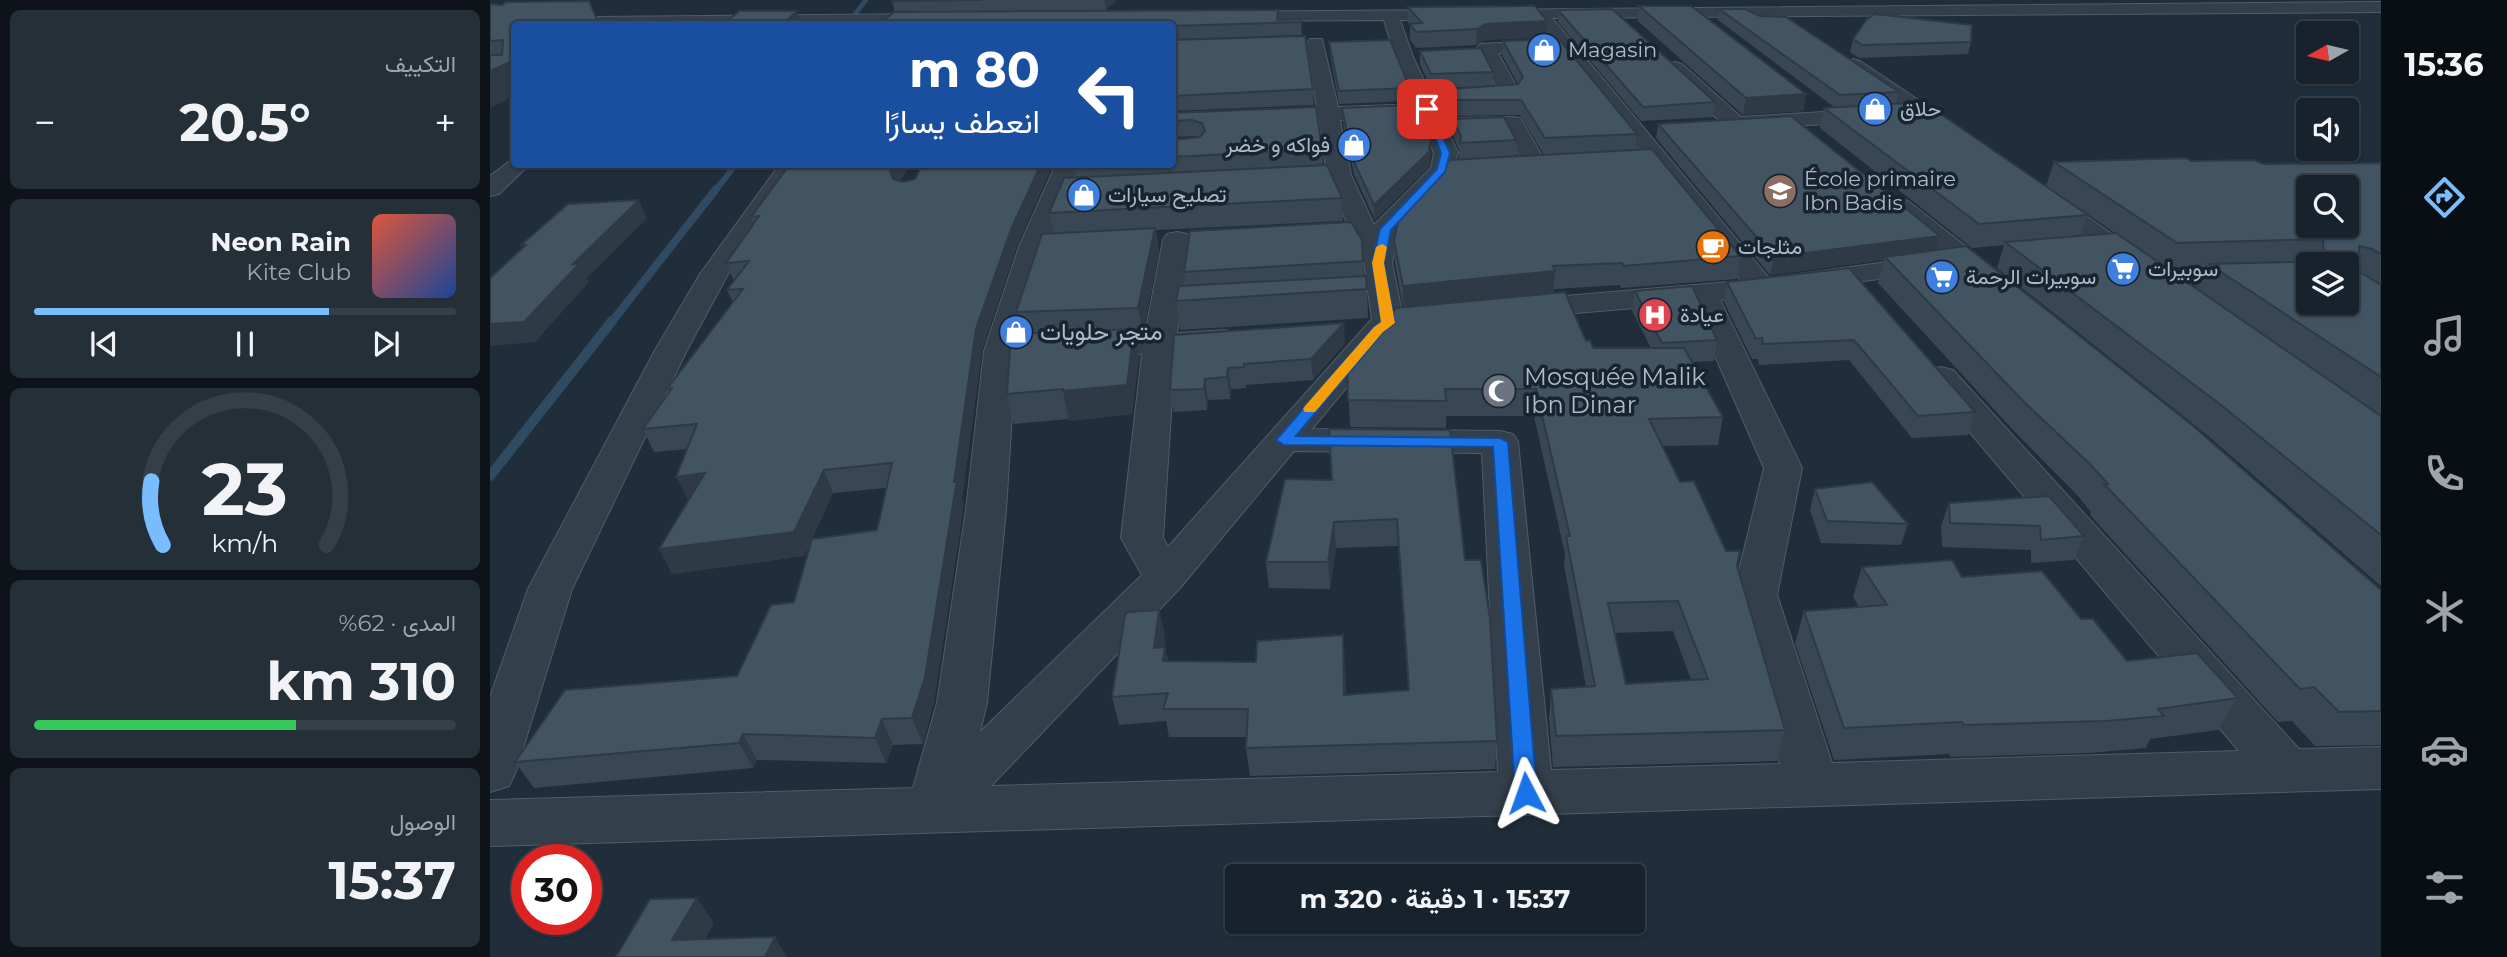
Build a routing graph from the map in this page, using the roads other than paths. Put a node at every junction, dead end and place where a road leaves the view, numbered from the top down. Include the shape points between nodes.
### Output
1 (2381, 8) edge
2 (1694, 13) junction
3 (1776, 13) junction
4 (1390, 14) junction
5 (1617, 14) junction
6 (1354, 15) junction
7 (1540, 15) junction
8 (1217, 16) edge
9 (958, 19) edge
10 (776, 21) edge
11 (893, 21) edge
12 (919, 21) edge
13 (490, 23) edge
14 (511, 23) edge
15 (1715, 29) edge
16 (1637, 32) edge
17 (1810, 36) edge
18 (1358, 37) dead end
19 (1340, 41) edge
20 (1564, 44) junction
21 (1656, 51) edge
22 (1833, 51) edge
23 (1489, 53) junction
24 (1464, 54) edge
25 (1320, 99) junction
26 (1427, 111) junction
27 (1924, 113) junction
28 (1176, 119) edge
29 (1735, 123) junction
30 (1710, 125) edge
31 (1659, 129) edge
32 (1633, 131) junction
33 (1969, 145) edge
34 (1656, 159) junction
35 (1630, 161) edge
36 (1562, 164) edge
37 (1535, 166) junction
38 (1508, 167) edge
39 (789, 168) edge
40 (1339, 175) junction
41 (2014, 177) edge
42 (1258, 179) edge
43 (1070, 181) edge
44 (1878, 190) edge
45 (1177, 240) dead end
46 (2112, 247) junction
47 (2072, 250) edge
48 (2006, 256) edge
49 (1966, 260) junction
50 (1852, 275) junction
51 (2296, 276) edge
52 (2158, 280) junction
53 (1762, 288) junction
54 (1702, 293) junction
55 (1383, 303) junction
56 (2192, 303) edge
57 (2020, 304) edge
58 (1879, 306) edge
59 (1488, 311) edge
60 (1337, 332) edge
61 (1255, 338) edge
62 (1159, 344) junction
63 (1915, 347) edge
64 (1026, 350) junction
65 (1284, 440) junction
66 (1165, 578) junction
67 (2381, 768) edge
68 (490, 771) edge
69 (2286, 771) junction
70 (1812, 784) junction
71 (1526, 793) junction
72 (934, 810) junction
73 (490, 823) edge

1 - 3 street
2 - 3 street
2 - 5 street
2 - 15 street
3 - 17 street
4 - 6 street
4 - 7 street
4 - 26 street via 1416,56
5 - 7 street
5 - 16 street
6 - 8 street
6 - 18 street
7 - 20 street
9 - 12 street
10 - 11 street
13 - 14 street
19 - 25 street via 1309,43
20 - 23 street via 1486,48
20 - 32 street
21 - 29 street
22 - 27 street
23 - 24 street
23 - 26 street via 1510,93
25 - 26 street
25 - 28 street
25 - 40 street
26 - 37 street via 1511,123
26 - 55 street via 1455,170 1385,229
27 - 29 street via 1826,131 1799,110
27 - 33 street
29 - 30 street
31 - 32 street
32 - 34 street
34 - 35 street
34 - 53 street
36 - 37 street
37 - 38 street
39 - 68 street via 714,274 550,589
40 - 42 street
40 - 55 street via 1348,230
41 - 46 street
43 - 64 street via 1046,247
44 - 49 street
45 - 62 street via 1182,303
46 - 47 street
46 - 52 street
48 - 49 street
49 - 50 street
49 - 57 street
50 - 53 street
50 - 58 street
51 - 52 street
52 - 56 street
53 - 54 street
54 - 59 street
54 - 70 street via 1783,468 1755,595
55 - 60 street
55 - 65 street
61 - 62 street
62 - 64 street
62 - 66 street via 1142,538
63 - 69 street
64 - 72 street via 986,510 962,703
65 - 66 street
65 - 71 street via 1500,442
66 - 72 street
67 - 69 street
69 - 70 street
70 - 71 street
71 - 72 street
72 - 73 street

